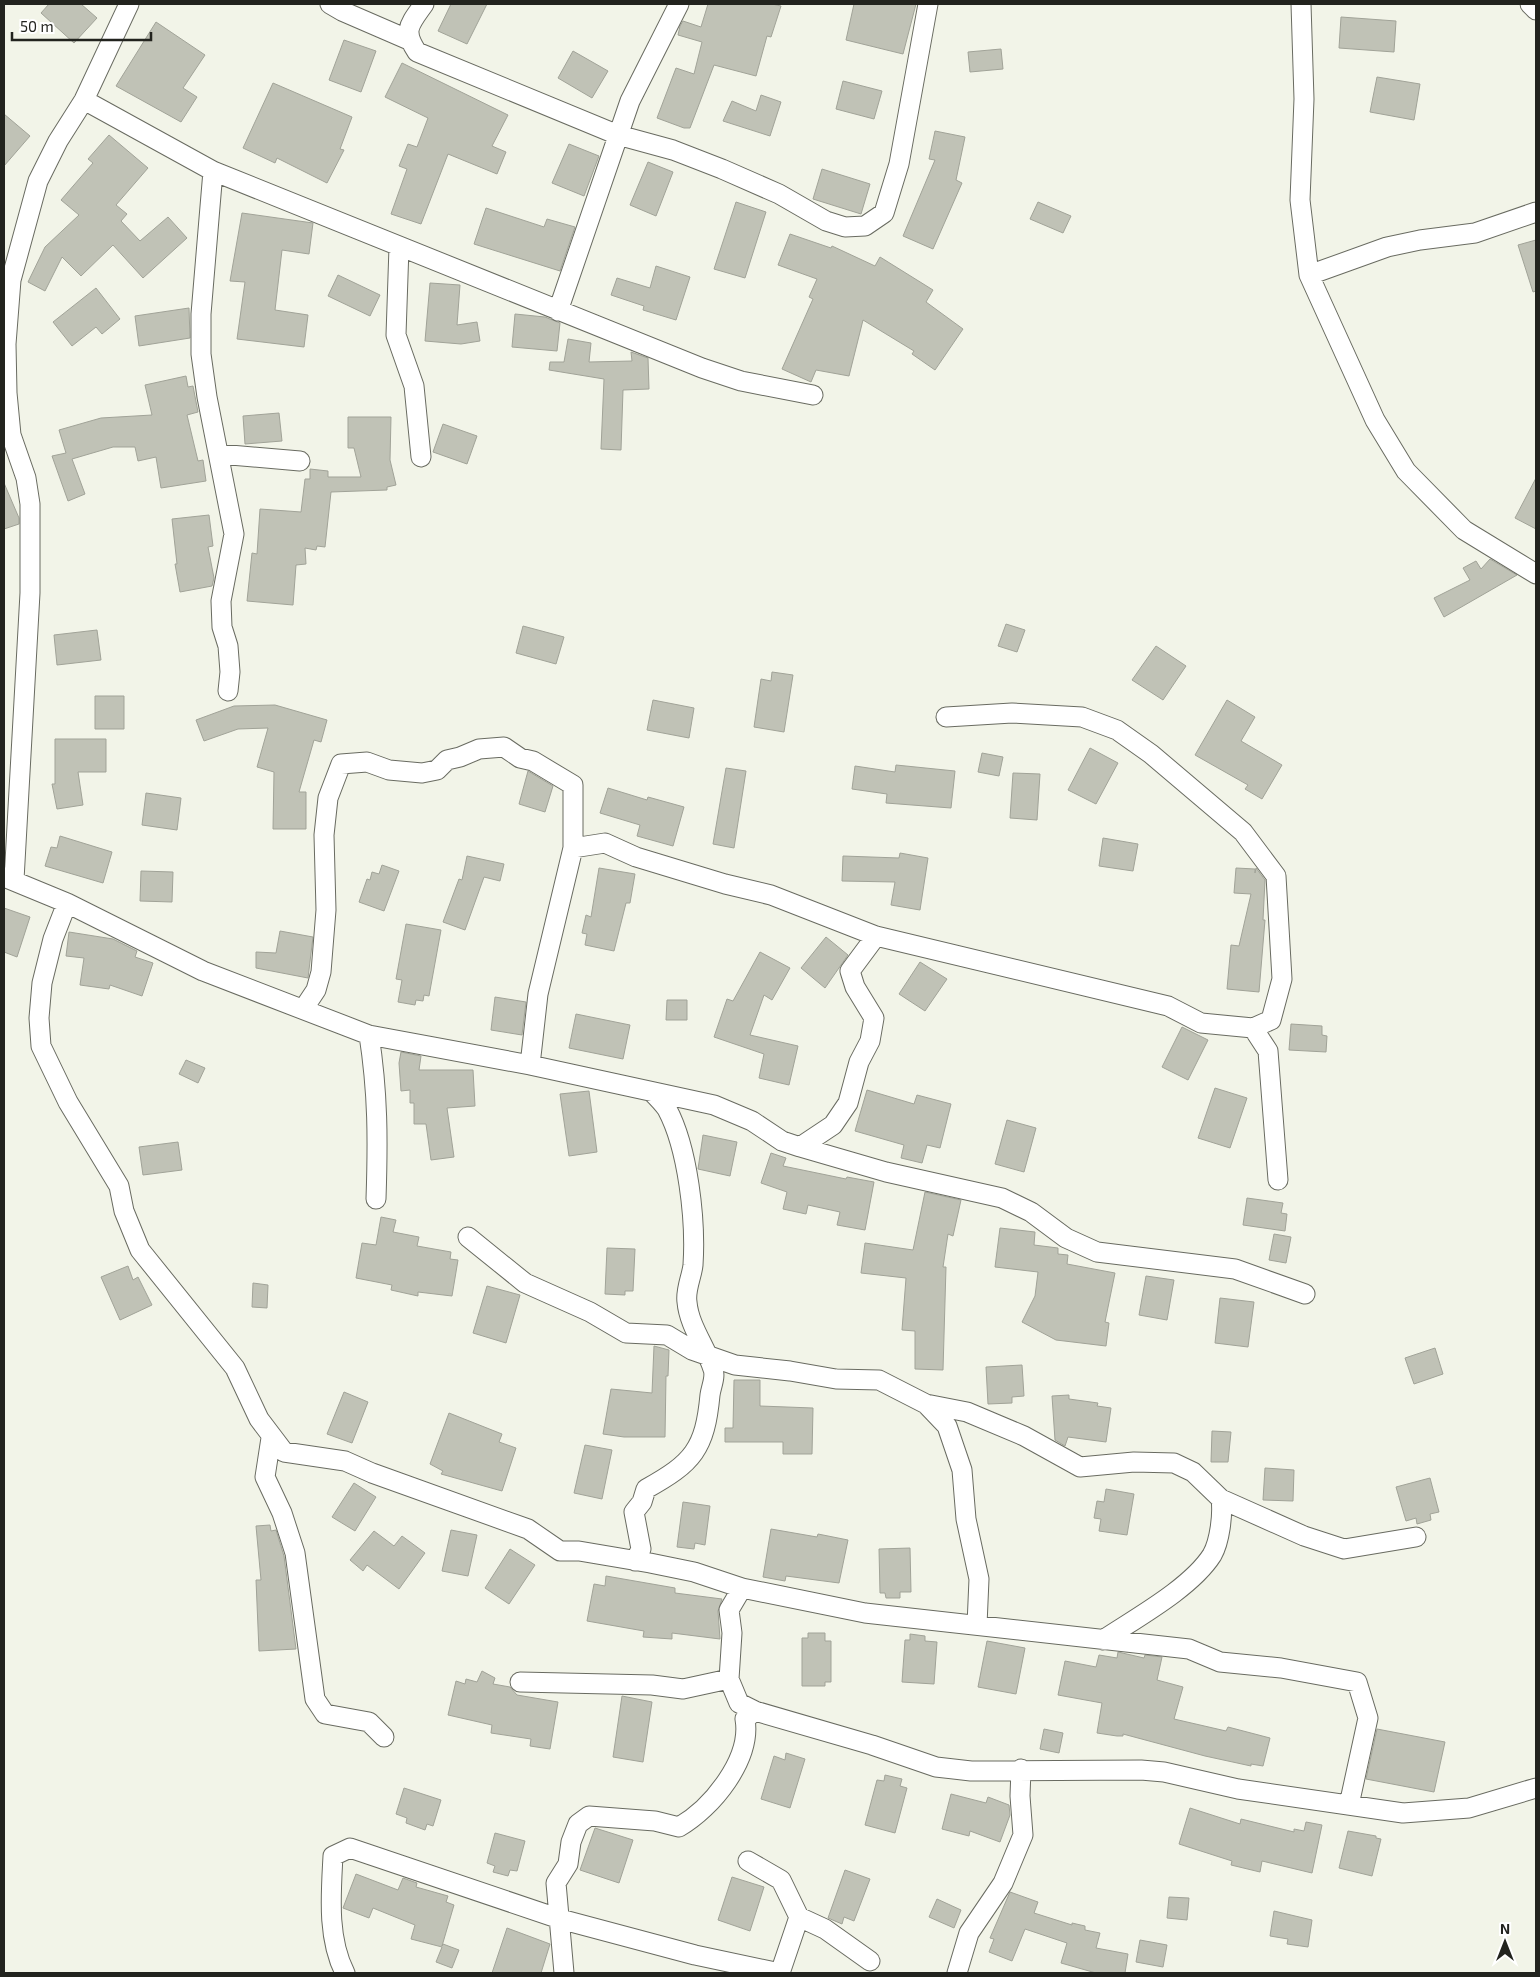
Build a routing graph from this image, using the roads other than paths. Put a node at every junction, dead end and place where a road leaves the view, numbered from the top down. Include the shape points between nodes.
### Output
1 (129, 4) edge
2 (330, 4) edge
3 (424, 4) edge
4 (679, 4) edge
5 (928, 4) edge
6 (1301, 4) edge
7 (1530, 4) edge
8 (1536, 10) edge
9 (409, 40) junction
10 (84, 100) junction
11 (618, 135) junction
12 (213, 171) junction
13 (1536, 212) edge
14 (399, 247) junction
15 (1309, 275) junction
16 (7, 277) edge
17 (558, 311) junction
18 (5, 344) edge
19 (813, 395) dead end
20 (219, 454) junction
21 (421, 457) dead end
22 (300, 461) dead end
23 (1536, 574) edge
24 (228, 691) dead end
25 (946, 717) dead end
26 (573, 848) junction
27 (9, 879) edge
28 (67, 903) junction
29 (876, 936) junction
30 (304, 1008) junction
31 (1253, 1028) junction
32 (369, 1034) junction
33 (530, 1065) junction
34 (652, 1092) junction
35 (800, 1148) junction
36 (1278, 1180) dead end
37 (376, 1199) dead end
38 (468, 1237) dead end
39 (1305, 1294) dead end
40 (708, 1355) junction
41 (926, 1404) junction
42 (271, 1438) junction
43 (1221, 1499) junction
44 (1416, 1537) dead end
45 (635, 1561) junction
46 (742, 1588) junction
47 (977, 1626) junction
48 (1103, 1640) junction
49 (728, 1679) junction
50 (520, 1682) dead end
51 (755, 1711) junction
52 (384, 1737) dead end
53 (1021, 1770) junction
54 (1536, 1788) edge
55 (1349, 1805) junction
56 (748, 1861) dead end
57 (799, 1917) junction
58 (560, 1919) junction
59 (870, 1961) dead end
60 (345, 1973) edge
61 (564, 1973) edge
62 (780, 1973) edge
63 (957, 1973) edge

1 - 10 street
2 - 9 street
3 - 9 street via 408,29
4 - 11 street via 630,101
5 - 11 street via 899,164 884,213 865,226 845,227 826,221 779,194 722,169 673,150
6 - 15 street via 1304,99 1300,200
7 - 8 street
9 - 11 street via 417,52
10 - 12 street
10 - 16 street via 38,181
11 - 17 street
12 - 14 street
12 - 20 street via 201,314 201,354 206,397
13 - 15 street via 1475,233 1387,247
14 - 17 street
14 - 21 street via 396,335 414,386
15 - 23 street via 1375,420 1406,470 1464,530
16 - 18 street
17 - 19 street via 741,381
18 - 27 street via 11,435 26,478 30,504 30,593
20 - 22 street
20 - 24 street via 234,534 221,601 222,626 228,646
25 - 31 street via 1012,713 1082,717 1117,730 1152,754 1242,832 1276,876 1281,925 1282,979 1271,1020
26 - 29 street via 605,843 636,857 772,896
26 - 30 street via 573,785 504,747 479,749 447,760 437,770 422,773 389,770 367,762 341,764 328,798 324,835 326,910 321,972 316,990
26 - 33 street via 538,994
27 - 28 street
28 - 30 street via 203,971
28 - 42 street via 42,983 41,1046 68,1102 119,1186 124,1211 140,1250 235,1368
29 - 31 street via 1168,1006 1202,1023
29 - 35 street via 850,971 874,1018 870,1041 859,1062 848,1103 833,1125
30 - 32 street
31 - 36 street via 1268,1051
32 - 33 street
32 - 37 street via 379,1124
33 - 34 street
34 - 35 street via 714,1105 752,1121 782,1141
34 - 40 street via 666,1107 678,1135 694,1222 693,1266 686,1301
35 - 39 street via 886,1172 1002,1198 1031,1212 1066,1238 1096,1252 1235,1269
38 - 40 street via 524,1283 590,1312 626,1333 667,1335 692,1350
40 - 41 street via 735,1366 836,1379 879,1380
40 - 45 street via 714,1372 702,1440 691,1457 673,1474 646,1489 634,1512 641,1549
41 - 43 street via 967,1412 1024,1436 1080,1467 1134,1462 1174,1463 1193,1472
41 - 47 street via 947,1426 962,1470 966,1519 979,1579
42 - 45 street via 284,1452 345,1461 528,1529 560,1551 580,1551
42 - 52 street via 265,1477 282,1513 295,1553 315,1700 325,1714 369,1722
43 - 44 street via 1304,1536 1344,1549
43 - 48 street via 1223,1516 1212,1554 1185,1584
45 - 46 street via 694,1572
46 - 47 street via 865,1613
46 - 49 street via 729,1610 732,1634
47 - 48 street
48 - 55 street via 1189,1649 1220,1662 1281,1668 1357,1682 1368,1718
49 - 50 street via 683,1689 652,1685
49 - 51 street via 739,1703
51 - 53 street via 936,1767 971,1771
51 - 58 street via 745,1719 748,1734 742,1757 696,1817 679,1827 655,1821 589,1816 578,1824 568,1864 556,1883
53 - 55 street via 1156,1771 1238,1789
53 - 63 street via 1023,1835 1003,1883 969,1933
54 - 55 street via 1469,1808 1403,1813
56 - 57 street via 781,1880
57 - 59 street via 825,1929
57 - 62 street
58 - 60 street via 350,1848 333,1856 330,1910 340,1964
58 - 61 street
58 - 62 street via 695,1956

